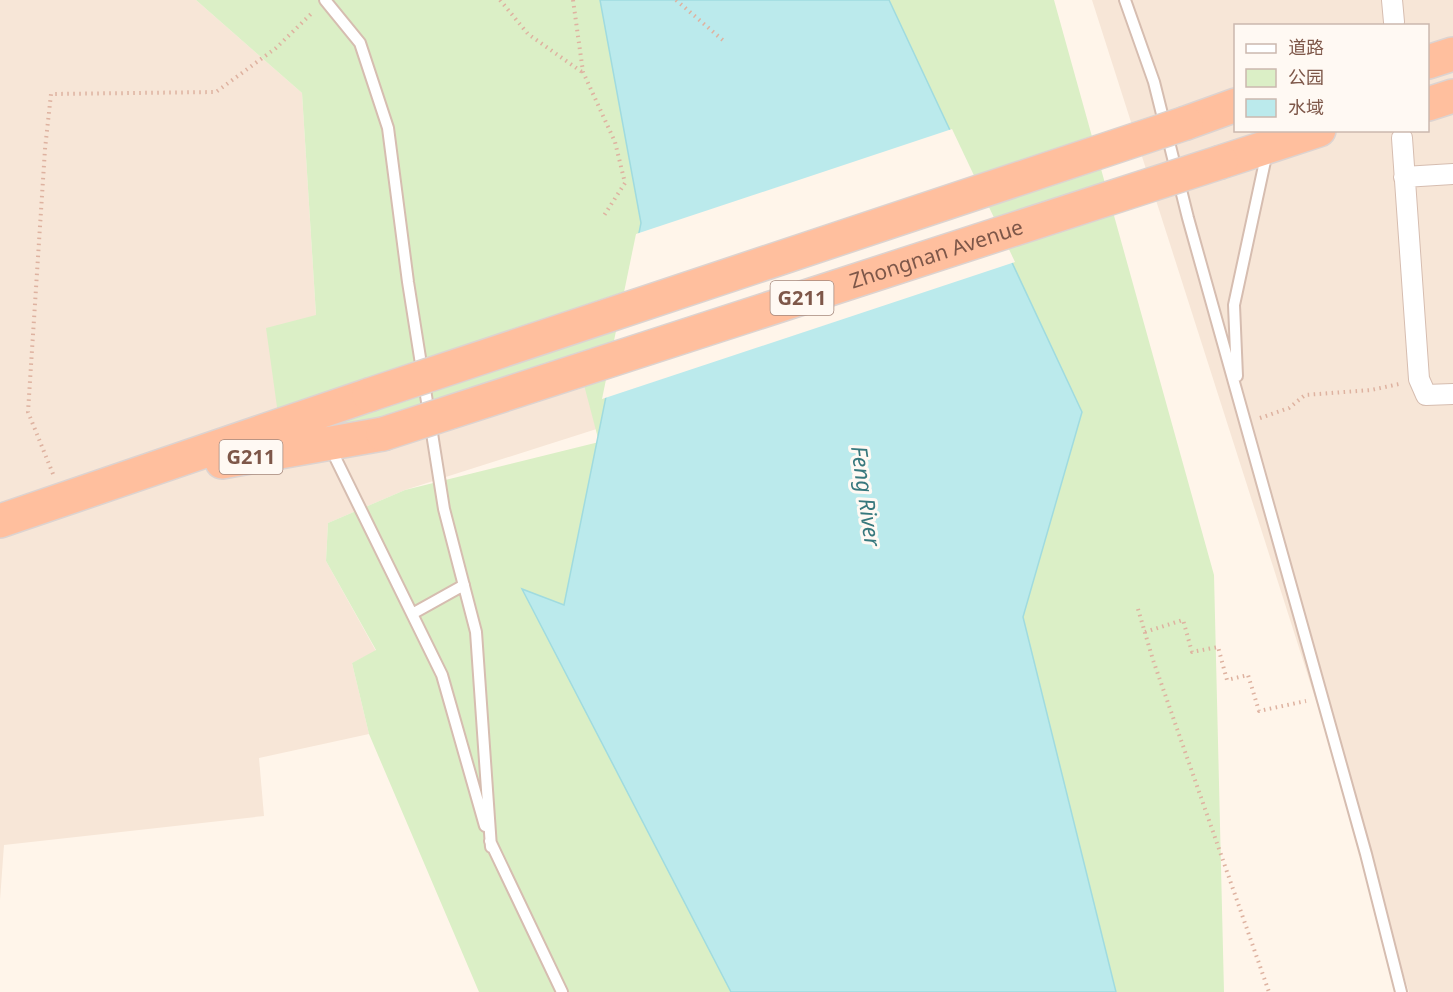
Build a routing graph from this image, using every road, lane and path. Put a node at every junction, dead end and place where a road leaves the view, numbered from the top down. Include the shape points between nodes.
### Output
1 (325, 0) edge
2 (500, 0) edge
3 (573, 0) edge
4 (675, 0) edge
5 (1125, 0) edge
6 (1392, 0) edge
7 (1394, 22) dead end
8 (726, 42) dead end
9 (1453, 54) edge
10 (1429, 62) edge
11 (583, 72) junction
12 (1453, 96) edge
13 (1429, 104) edge
14 (1234, 106) edge
15 (1313, 132) edge
16 (1402, 138) dead end
17 (1268, 146) junction
18 (1453, 174) edge
19 (1404, 177) junction
20 (603, 217) dead end
21 (1419, 379) junction
22 (1237, 393) junction
23 (1453, 394) edge
24 (1245, 423) junction
25 (328, 443) junction
26 (120, 480) junction
27 (63, 500) junction
28 (0, 521) edge
29 (464, 585) junction
30 (1138, 609) dead end
31 (412, 614) junction
32 (1145, 632) junction
33 (1322, 697) junction
34 (491, 847) junction
35 (562, 992) edge
36 (1269, 992) edge
37 (1401, 992) edge

1 - 27 path via 276,48 216,92 51,94 28,412
1 - 29 lane via 360,43 388,128 444,509
2 - 11 path via 528,34
3 - 11 path
4 - 8 path
5 - 22 lane via 1154,82
6 - 7 street
9 - 10 highway
11 - 20 path via 615,142 625,183
12 - 13 highway
14 - 26 highway, G211, bridge
15 - 17 highway, Zhongnan Avenue / G211
16 - 19 street
17 - 22 lane via 1234,305
17 - 25 highway, Zhongnan Avenue / G211, bridge via 382,434
18 - 19 street
19 - 21 street
21 - 23 street via 1426,395
21 - 24 path via 1371,390 1305,395 1289,408
22 - 24 lane
24 - 33 lane
25 - 26 highway, G211
25 - 31 lane
26 - 27 highway, G211
27 - 28 highway, G211
29 - 31 lane
29 - 34 lane via 476,632
30 - 32 path
31 - 34 lane via 442,675
32 - 33 path via 1183,620 1192,652 1218,647 1227,681 1248,675 1259,711
32 - 36 path
33 - 37 lane
34 - 35 lane

